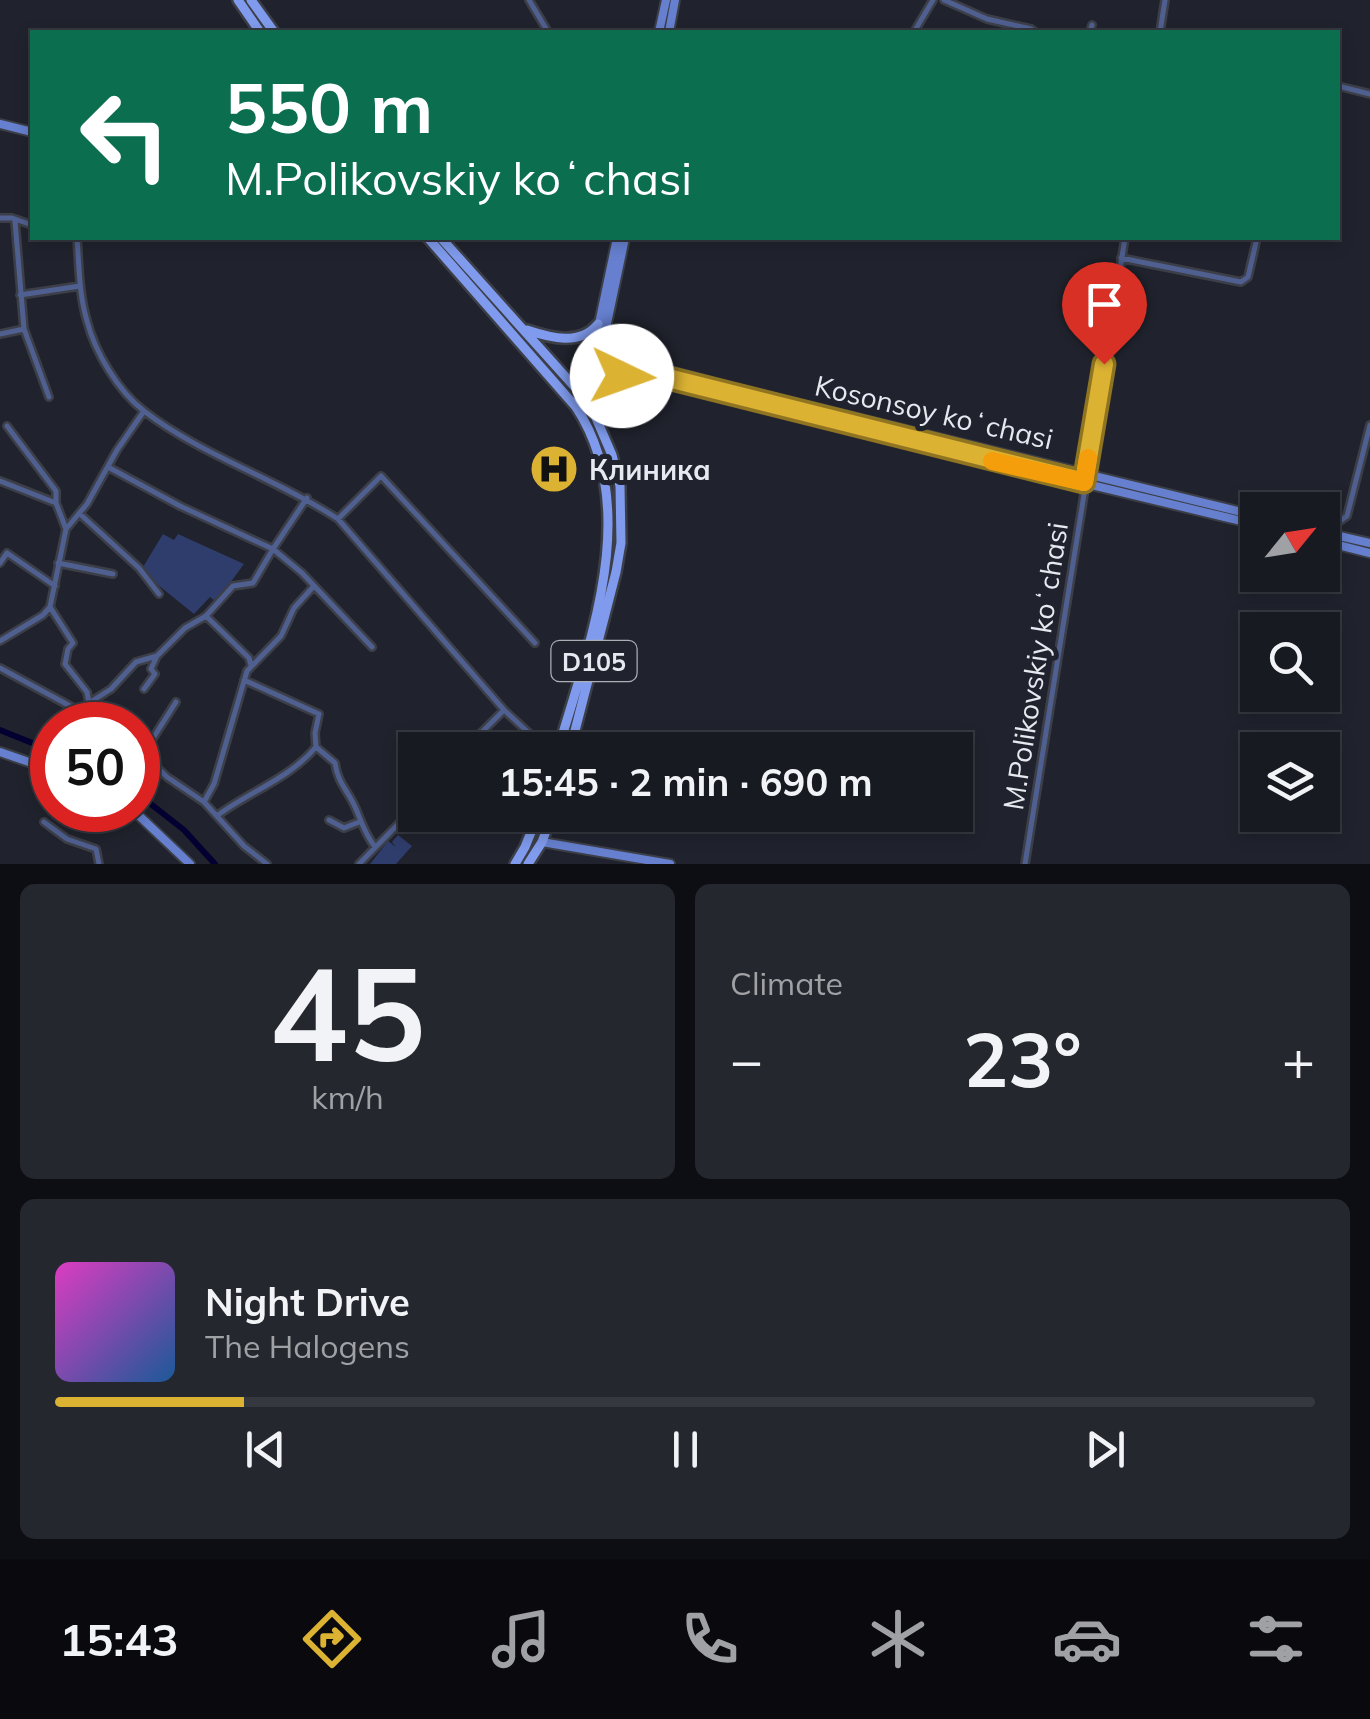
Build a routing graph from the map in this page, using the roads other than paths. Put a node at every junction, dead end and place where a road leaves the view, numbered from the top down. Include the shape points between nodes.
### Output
1 (238, 0) edge
2 (251, 0) edge
3 (529, 0) edge
4 (666, 0) edge
5 (676, 0) edge
6 (933, 0) edge
7 (944, 0) edge
8 (1165, 0) edge
9 (259, 30) edge
10 (273, 30) edge
11 (547, 30) edge
12 (659, 30) edge
13 (669, 30) edge
14 (915, 30) edge
15 (1030, 30) edge
16 (1160, 30) edge
17 (1340, 86) edge
18 (1370, 94) edge
19 (0, 124) edge
20 (30, 132) edge
21 (0, 218) edge
22 (14, 221) junction
23 (30, 225) edge
24 (76, 240) edge
25 (430, 240) edge
26 (444, 240) edge
27 (620, 240) edge
28 (621, 240) edge
29 (1125, 240) edge
30 (1257, 240) edge
31 (1122, 258) junction
32 (80, 286) junction
33 (20, 295) junction
34 (598, 324) junction
35 (521, 327) junction
36 (24, 329) junction
37 (0, 334) edge
38 (604, 342) junction
39 (596, 359) junction
40 (644, 372) junction
41 (582, 394) junction
42 (49, 397) dead end
43 (590, 404) junction
44 (578, 410) junction
45 (144, 411) junction
46 (1370, 425) edge
47 (7, 426) dead end
48 (108, 467) junction
49 (1086, 472) junction
50 (0, 481) edge
51 (1084, 482) junction
52 (307, 498) junction
53 (56, 503) junction
54 (1240, 511) edge
55 (80, 514) junction
56 (338, 518) junction
57 (1240, 521) edge
58 (1340, 521) edge
59 (66, 529) junction
60 (1340, 536) edge
61 (1370, 544) edge
62 (1340, 546) edge
63 (273, 549) junction
64 (1370, 553) edge
65 (0, 563) edge
66 (58, 564) junction
67 (113, 574) dead end
68 (56, 586) junction
69 (314, 586) junction
70 (159, 594) dead end
71 (50, 606) junction
72 (206, 616) junction
73 (0, 641) edge
74 (535, 643) dead end
75 (372, 648) dead end
76 (157, 656) junction
77 (251, 665) junction
78 (0, 668) edge
79 (244, 680) junction
80 (144, 689) dead end
81 (62, 702) edge
82 (89, 702) edge
83 (91, 702) edge
84 (176, 702) dead end
85 (504, 710) junction
86 (160, 724) edge
87 (482, 732) edge
88 (528, 732) edge
89 (563, 732) edge
90 (574, 732) edge
91 (316, 747) junction
92 (0, 752) edge
93 (30, 762) edge
94 (160, 771) edge
95 (204, 802) junction
96 (218, 815) junction
97 (329, 820) dead end
98 (359, 822) junction
99 (398, 824) edge
100 (58, 832) edge
101 (157, 832) edge
102 (532, 832) edge
103 (546, 832) edge
104 (542, 842) junction
105 (375, 847) junction
106 (100, 864) edge
107 (190, 864) edge
108 (267, 864) edge
109 (359, 864) edge
110 (514, 864) edge
111 (528, 864) edge
112 (670, 864) edge
113 (1024, 864) edge

1 - 9 main road
2 - 10 main road
3 - 11 street
4 - 12 street
5 - 13 street
6 - 14 street
7 - 15 street
8 - 16 street
17 - 18 street
19 - 20 street
21 - 22 street
22 - 23 street
22 - 33 street
24 - 32 street
25 - 44 main road, D105
26 - 35 main road, D105
27 - 34 street
28 - 38 street
29 - 31 street, M.Polikovskiy koʻchasi
30 - 31 street via 1242,281
31 - 49 street, M.Polikovskiy koʻchasi
32 - 33 street
32 - 45 street via 96,346
33 - 36 street
34 - 35 main road via 570,338
34 - 39 street
35 - 41 main road, D105
36 - 37 street
36 - 42 street
38 - 39 street
38 - 49 street, Kosonsoy koʻchasi via 633,360 713,382
39 - 40 street, Kosonsoy koʻchasi
39 - 41 street
39 - 43 street
40 - 43 street via 622,376
40 - 51 street, Kosonsoy koʻchasi
41 - 43 main road, D105
41 - 44 street
43 - 44 street
43 - 90 main road, D105 via 620,486 621,543
44 - 89 main road, D105 via 600,454 609,540
45 - 48 street
45 - 52 street
46 - 58 street via 1347,516
47 - 53 street via 54,487
48 - 55 street
48 - 63 street
49 - 51 street, M.Polikovskiy koʻchasi
49 - 54 street, Kosonsoy koʻchasi
50 - 53 street
51 - 57 street, Kosonsoy koʻchasi
51 - 113 street, M.Polikovskiy koʻchasi
52 - 56 street
52 - 63 street
53 - 59 street
55 - 59 street
55 - 70 street
56 - 74 street via 381,476
56 - 85 street
59 - 66 street
60 - 61 street
62 - 64 street
63 - 69 street
63 - 72 street via 253,583 232,586
65 - 68 street via 7,553
66 - 67 street
66 - 68 street
68 - 71 street
69 - 75 street
69 - 77 street via 281,636
71 - 73 street
71 - 82 street via 74,642 66,664
72 - 76 street
72 - 77 street
76 - 80 street
76 - 83 street via 136,662
77 - 79 street
78 - 81 street
79 - 91 street via 319,714
79 - 95 street
84 - 86 street
85 - 87 street
85 - 88 street
91 - 96 street via 297,769
91 - 98 street via 335,763
92 - 93 street
94 - 95 street
95 - 96 street
96 - 108 street
97 - 98 street via 347,828
98 - 105 street
99 - 105 street
100 - 106 street via 96,850
101 - 107 street
102 - 110 main road
103 - 104 main road
104 - 111 main road
104 - 112 street
105 - 109 street

